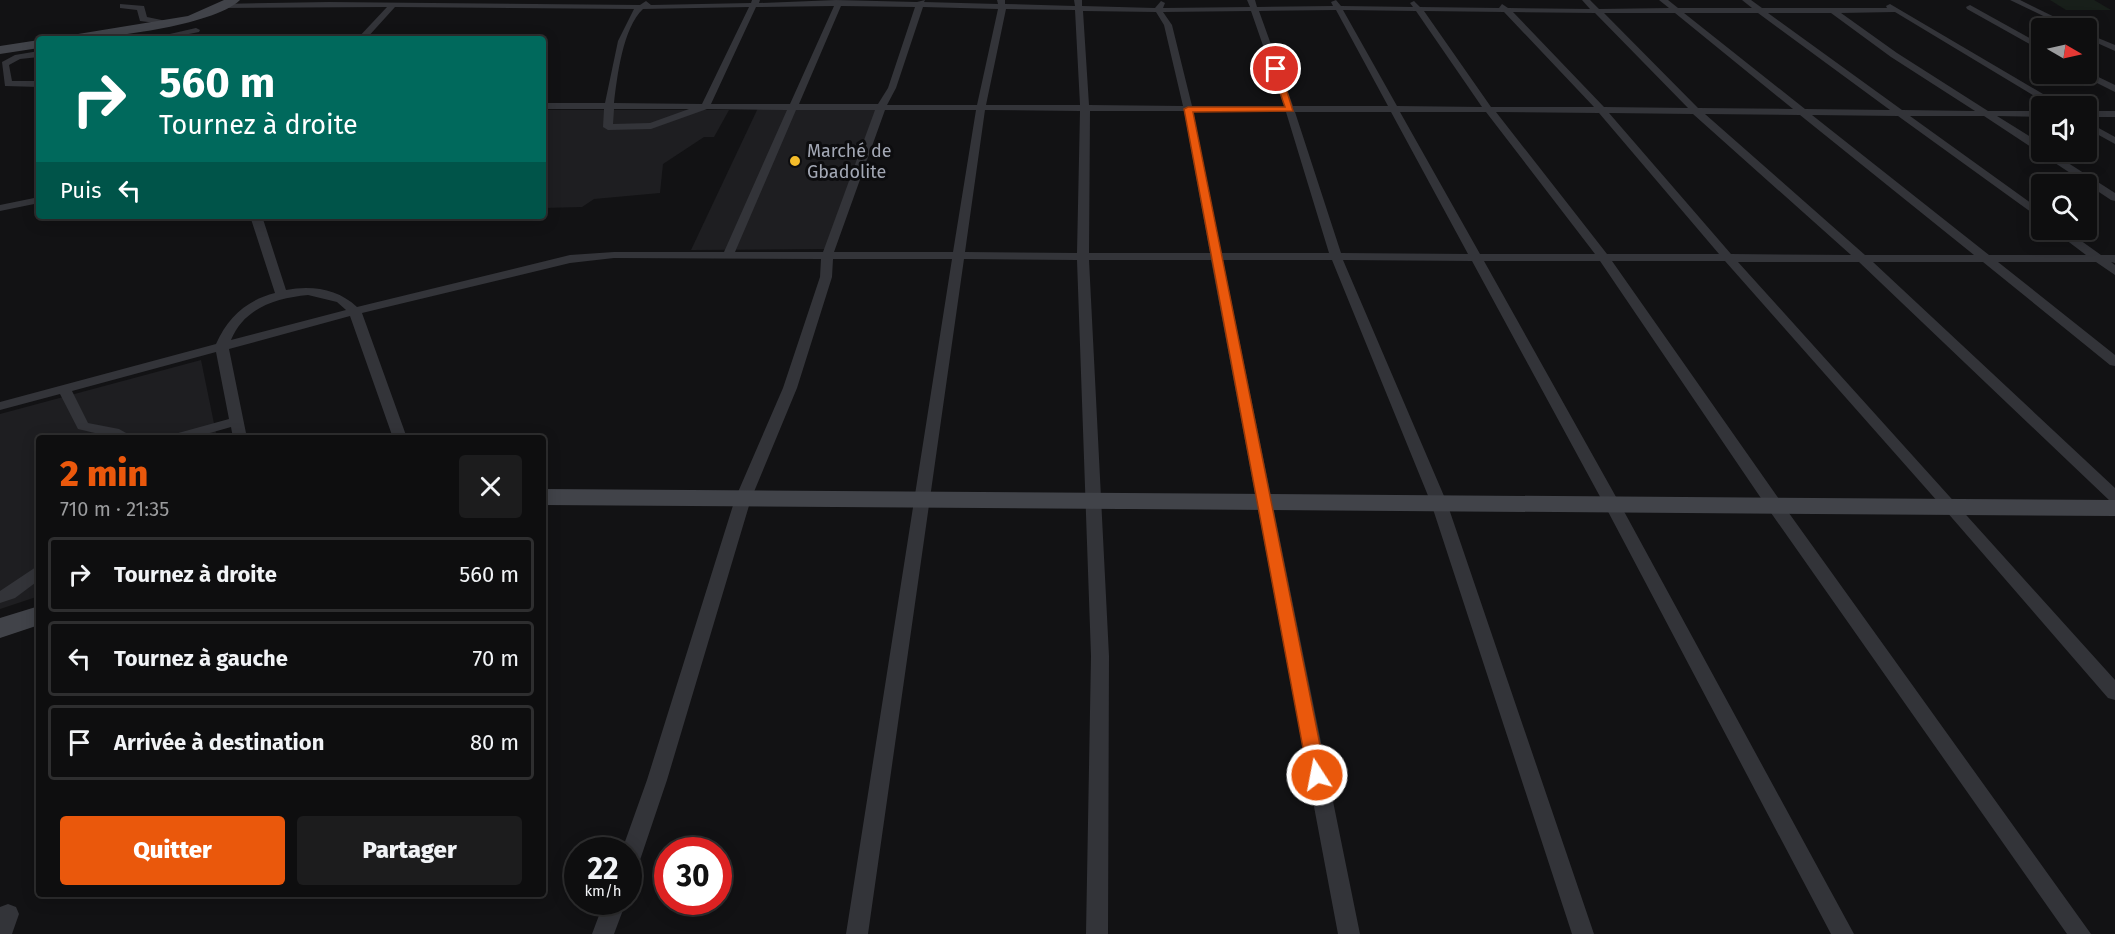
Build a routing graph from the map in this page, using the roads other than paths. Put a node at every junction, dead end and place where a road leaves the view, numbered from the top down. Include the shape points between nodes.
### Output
1 (234, 0) edge
2 (579, 0) edge
3 (652, 0) edge
4 (1586, 0) edge
5 (1663, 0) edge
6 (1746, 0) edge
7 (1817, 0) edge
8 (2014, 0) edge
9 (840, 2) edge
10 (391, 3) edge
11 (754, 3) edge
12 (921, 3) edge
13 (1002, 4) edge
14 (1079, 4) edge
15 (1253, 4) edge
16 (1336, 4) edge
17 (1415, 4) edge
18 (1885, 4) dead end
19 (1160, 5) edge
20 (1502, 5) edge
21 (123, 6) dead end
22 (222, 6) junction
23 (572, 7) junction
24 (638, 7) junction
25 (1970, 7) dead end
26 (1760, 10) junction
27 (1833, 10) junction
28 (1898, 10) junction
29 (1599, 11) junction
30 (1677, 11) junction
31 (2052, 18) edge
32 (172, 23) junction
33 (194, 25) junction
34 (91, 36) edge
35 (161, 36) edge
36 (200, 36) edge
37 (364, 36) edge
38 (2097, 40) edge
39 (2031, 43) edge
40 (36, 44) edge
41 (2115, 48) edge
42 (0, 50) edge
43 (36, 54) edge
44 (2097, 80) edge
45 (36, 84) edge
46 (2115, 89) edge
47 (2040, 96) edge
48 (546, 106) edge
49 (608, 106) junction
50 (705, 107) junction
51 (794, 107) junction
52 (881, 107) junction
53 (981, 107) junction
54 (1085, 108) junction
55 (1188, 109) junction
56 (1290, 110) junction
57 (1393, 110) junction
58 (1489, 110) junction
59 (1601, 110) junction
60 (1696, 111) junction
61 (1898, 111) junction
62 (1804, 112) junction
63 (1987, 113) junction
64 (2031, 114) edge
65 (2097, 114) edge
66 (2115, 114) edge
67 (2097, 130) edge
68 (2115, 141) edge
69 (2031, 142) edge
70 (2061, 162) edge
71 (2115, 198) edge
72 (36, 201) edge
73 (0, 208) edge
74 (2031, 209) edge
75 (257, 219) edge
76 (2073, 240) edge
77 (728, 255) junction
78 (827, 255) junction
79 (960, 256) junction
80 (1083, 256) junction
81 (1217, 257) junction
82 (1336, 257) junction
83 (1475, 257) junction
84 (1604, 258) junction
85 (1728, 258) junction
86 (1862, 258) junction
87 (1986, 259) junction
88 (2099, 259) junction
89 (2115, 259) edge
90 (2115, 271) edge
91 (282, 295) junction
92 (355, 312) junction
93 (222, 347) junction
94 (2115, 362) edge
95 (64, 389) junction
96 (0, 406) edge
97 (237, 421) junction
98 (121, 435) edge
99 (187, 435) edge
100 (239, 435) edge
101 (399, 435) edge
102 (546, 497) edge
103 (2115, 497) edge
104 (743, 499) junction
105 (921, 500) junction
106 (1094, 501) junction
107 (1263, 502) junction
108 (1439, 504) junction
109 (1612, 504) junction
110 (1775, 506) junction
111 (1952, 507) junction
112 (2115, 508) edge
113 (36, 573) edge
114 (0, 597) edge
115 (36, 616) edge
116 (0, 628) edge
117 (2115, 693) edge
118 (637, 837) edge
119 (610, 915) edge
120 (603, 934) edge
121 (857, 934) edge
122 (1097, 934) edge
123 (1349, 934) edge
124 (1583, 934) edge
125 (1843, 934) edge
126 (2080, 934) edge

1 - 22 street
2 - 23 street
3 - 24 street
4 - 29 street
5 - 30 street
6 - 26 street
7 - 27 street
8 - 31 street
9 - 11 street
9 - 12 street
9 - 51 street
10 - 22 street
10 - 23 street
10 - 37 street
11 - 24 street
11 - 50 street
12 - 13 street
12 - 52 street via 892,88
13 - 14 street
13 - 53 street
14 - 19 street
14 - 54 street
15 - 16 street
15 - 19 street
15 - 56 street
16 - 17 street
16 - 57 street
17 - 20 street
17 - 58 street
18 - 28 street
19 - 55 street
20 - 29 street
20 - 59 street
21 - 32 street via 141,8 143,19
22 - 33 street
23 - 24 street
24 - 49 street via 624,34
25 - 39 street
26 - 27 street
26 - 30 street
26 - 61 street
27 - 28 street
27 - 63 street via 1894,55
28 - 47 street
29 - 30 street
29 - 60 street
30 - 62 street
32 - 33 street
32 - 34 street
33 - 35 street
33 - 36 street
38 - 41 street
40 - 42 street
43 - 45 street via 5,64 8,84
44 - 46 street
48 - 49 street
49 - 50 street
49 - 50 street via 608,127 651,126
50 - 51 street
51 - 52 street
51 - 77 street
52 - 53 street
52 - 78 street
53 - 54 street
53 - 79 street
54 - 55 street
54 - 80 street
55 - 56 street
55 - 81 street
56 - 57 street
56 - 82 street
57 - 58 street
57 - 83 street
58 - 59 street
58 - 84 street
59 - 60 street
59 - 85 street
60 - 62 street
60 - 86 street
61 - 62 street
61 - 63 street
61 - 74 street
62 - 87 street
63 - 64 street
63 - 69 street
65 - 66 street
67 - 68 street
70 - 71 street
72 - 73 street
75 - 91 street
76 - 88 street
77 - 78 street
77 - 92 street via 570,259
78 - 79 street
78 - 104 street via 826,277 790,388
79 - 80 street
79 - 105 street
80 - 81 street
80 - 106 street
81 - 82 street
81 - 107 street
82 - 83 street
82 - 108 street
83 - 84 street
83 - 109 street
84 - 85 street
84 - 110 street
85 - 86 street
85 - 111 street
86 - 87 street
86 - 103 street
87 - 88 street
87 - 94 street
88 - 89 street
88 - 90 street
91 - 92 street via 316,292 341,299
91 - 93 street via 241,313 228,327
92 - 93 street
92 - 101 street
93 - 95 street
93 - 97 street
95 - 96 street
95 - 98 street via 83,426
97 - 99 street
97 - 100 street
102 - 104 street
104 - 105 street
104 - 118 street
105 - 106 street
105 - 121 street
106 - 107 street
106 - 122 street via 1100,656
107 - 108 street
107 - 123 street
108 - 109 street
108 - 124 street
109 - 110 street
109 - 125 street
110 - 111 street
110 - 126 street
111 - 112 street
111 - 117 street
113 - 114 street
115 - 116 street
119 - 120 street

